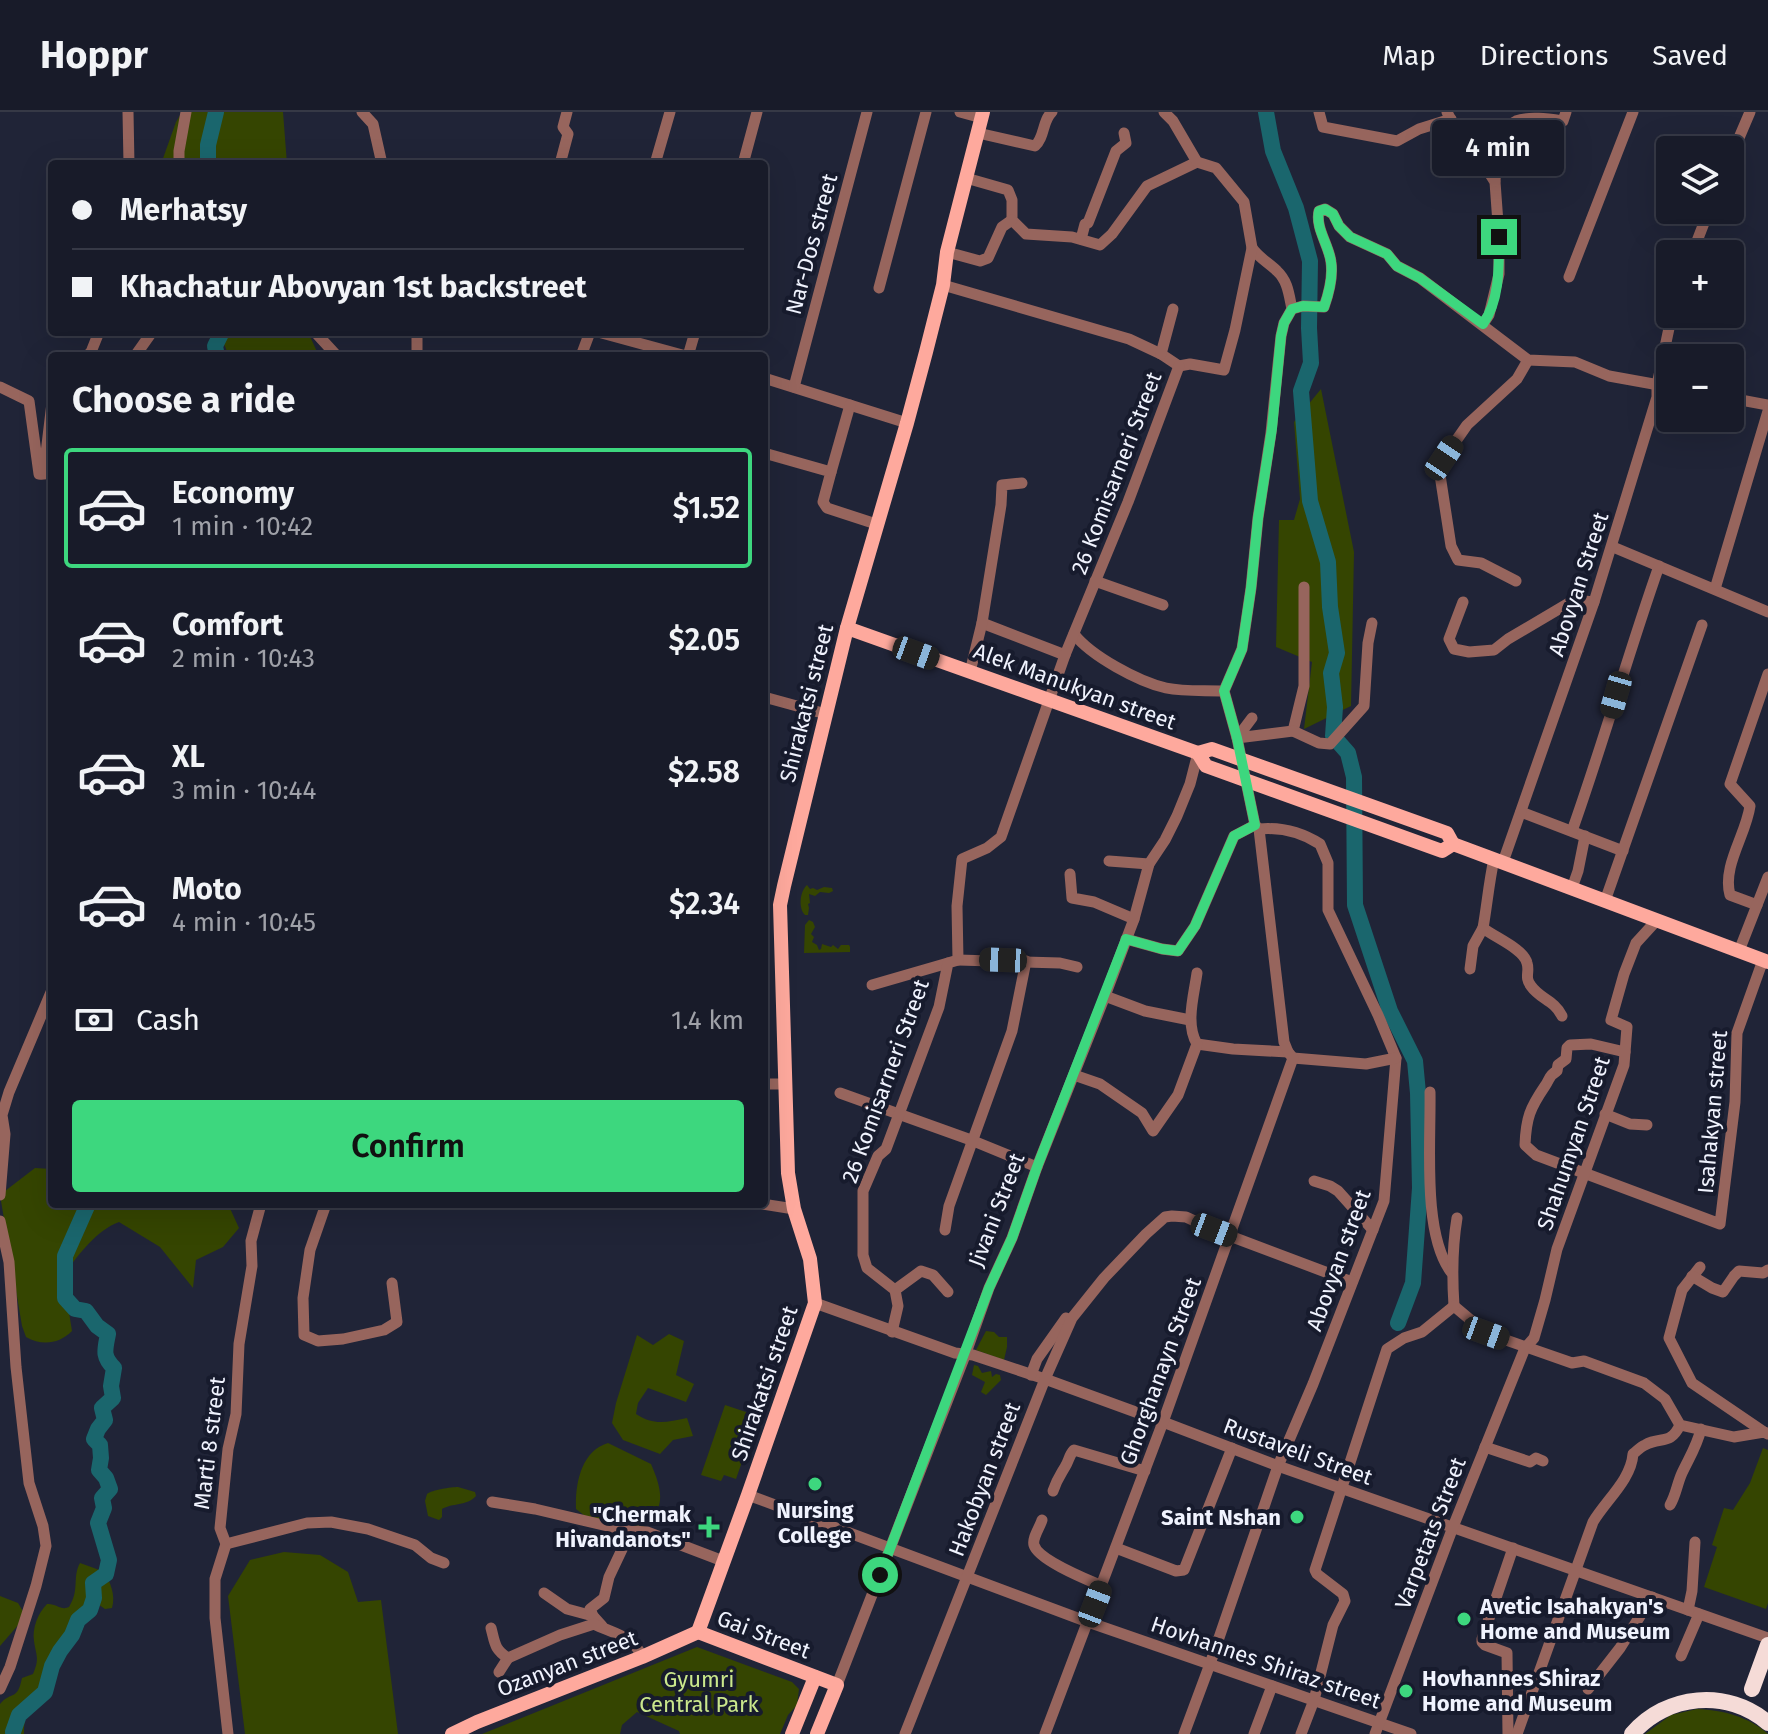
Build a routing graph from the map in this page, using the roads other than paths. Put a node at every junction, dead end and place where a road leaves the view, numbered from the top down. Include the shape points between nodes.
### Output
1 (128, 112) edge
2 (186, 112) edge
3 (362, 112) edge
4 (567, 112) edge
5 (670, 112) edge
6 (757, 112) edge
7 (867, 112) edge
8 (926, 112) edge
9 (960, 112) edge
10 (1052, 112) edge
11 (1164, 112) edge
12 (1319, 112) edge
13 (1566, 112) edge
14 (1750, 112) edge
15 (1629, 113) edge
16 (1449, 115) edge
17 (981, 121) edge
18 (1509, 126) junction
19 (1124, 133) dead end
20 (1740, 136) edge
21 (1463, 144) junction
22 (129, 160) edge
23 (179, 160) edge
24 (381, 160) edge
25 (561, 160) edge
26 (656, 160) edge
27 (744, 160) edge
28 (1197, 162) junction
29 (1445, 171) dead end
30 (966, 178) junction
31 (1495, 182) junction
32 (1012, 220) junction
33 (1081, 239) junction
34 (1252, 248) junction
35 (947, 252) junction
36 (1569, 277) dead end
37 (943, 285) junction
38 (879, 288) dead end
39 (1303, 307) junction
40 (1173, 309) dead end
41 (1483, 324) junction
42 (319, 336) edge
43 (616, 336) edge
44 (333, 352) edge
45 (673, 352) edge
46 (1161, 354) junction
47 (1528, 360) junction
48 (1179, 366) junction
49 (768, 379) edge
50 (1656, 385) edge
51 (0, 387) edge
52 (794, 387) junction
53 (1656, 400) edge
54 (1744, 401) edge
55 (850, 405) junction
56 (1768, 405) edge
57 (1768, 411) edge
58 (907, 423) junction
59 (768, 454) edge
60 (48, 471) edge
61 (831, 472) junction
62 (1022, 483) dead end
63 (876, 524) junction
64 (1613, 547) junction
65 (1659, 566) junction
66 (1095, 581) junction
67 (1516, 581) dead end
68 (1304, 587) dead end
69 (1715, 589) junction
70 (1463, 602) dead end
71 (1594, 602) junction
72 (1163, 605) dead end
73 (1768, 612) edge
74 (982, 623) junction
75 (1372, 623) dead end
76 (1702, 625) dead end
77 (847, 628) junction
78 (1074, 634) junction
79 (1065, 655) junction
80 (970, 672) junction
81 (1768, 674) edge
82 (1224, 691) junction
83 (768, 698) edge
84 (1049, 700) junction
85 (826, 714) junction
86 (1252, 718) dead end
87 (1293, 731) junction
88 (1237, 738) junction
89 (1198, 753) junction
90 (1521, 812) junction
91 (1257, 827) junction
92 (1572, 831) junction
93 (1585, 836) junction
94 (1623, 851) junction
95 (1109, 861) dead end
96 (1498, 861) junction
97 (1149, 864) junction
98 (1070, 874) dead end
99 (1768, 877) edge
100 (1572, 888) junction
101 (1605, 901) junction
102 (1757, 905) junction
103 (1134, 919) junction
104 (1657, 920) junction
105 (1483, 928) junction
106 (1126, 939) junction
107 (1739, 951) junction
108 (953, 961) junction
109 (1026, 961) junction
110 (1766, 961) edge
111 (1077, 967) dead end
112 (1470, 969) dead end
113 (1197, 973) dead end
114 (872, 985) dead end
115 (1105, 996) junction
116 (48, 999) edge
117 (1562, 1016) dead end
118 (1190, 1020) junction
119 (1197, 1044) junction
120 (1625, 1052) junction
121 (1290, 1055) junction
122 (1396, 1058) junction
123 (1074, 1075) junction
124 (768, 1084) edge
125 (786, 1084) junction
126 (1430, 1092) dead end
127 (840, 1093) dead end
128 (900, 1113) junction
129 (1605, 1114) junction
130 (1647, 1125) dead end
131 (971, 1140) junction
132 (1037, 1167) junction
133 (1584, 1173) junction
134 (1314, 1181) dead end
135 (0, 1195) edge
136 (768, 1205) edge
137 (260, 1208) edge
138 (327, 1208) edge
139 (794, 1209) junction
140 (1457, 1218) dead end
141 (0, 1221) edge
142 (945, 1230) dead end
143 (1373, 1230) junction
144 (1230, 1236) junction
145 (1768, 1270) edge
146 (1451, 1272) junction
147 (1352, 1282) junction
148 (392, 1283) dead end
149 (895, 1290) junction
150 (948, 1292) dead end
151 (815, 1303) junction
152 (1454, 1306) junction
153 (1066, 1317) dead end
154 (892, 1332) junction
155 (1525, 1348) junction
156 (966, 1353) junction
157 (1031, 1375) junction
158 (1045, 1379) junction
159 (1163, 1422) junction
160 (1680, 1425) junction
161 (1701, 1429) junction
162 (1766, 1433) edge
163 (1485, 1447) junction
164 (1232, 1448) junction
165 (1543, 1461) dead end
166 (1278, 1466) junction
167 (1145, 1471) junction
168 (1341, 1488) junction
169 (1053, 1491) dead end
170 (748, 1495) junction
171 (492, 1502) dead end
172 (1670, 1505) dead end
173 (1042, 1520) dead end
174 (1453, 1527) junction
175 (638, 1531) junction
176 (1695, 1542) dead end
177 (226, 1544) junction
178 (890, 1548) junction
179 (1116, 1548) junction
180 (1513, 1548) junction
181 (723, 1561) junction
182 (444, 1563) dead end
183 (1576, 1571) junction
184 (968, 1577) junction
185 (1102, 1586) junction
186 (544, 1593) dead end
187 (1652, 1597) junction
188 (1693, 1612) junction
189 (593, 1616) junction
190 (1088, 1622) junction
191 (491, 1628) dead end
192 (609, 1632) junction
193 (698, 1632) junction
194 (1768, 1638) edge
195 (1768, 1645) edge
196 (1681, 1656) dead end
197 (642, 1657) junction
198 (508, 1658) junction
199 (1210, 1664) junction
200 (499, 1672) dead end
201 (815, 1677) junction
202 (837, 1685) junction
203 (1272, 1686) junction
204 (0, 1689) edge
205 (1588, 1689) dead end
206 (1752, 1689) junction
207 (1314, 1700) junction
208 (1726, 1700) junction
209 (1764, 1719) edge
210 (1377, 1728) edge
211 (228, 1734) edge
212 (452, 1734) edge
213 (792, 1734) edge
214 (817, 1734) edge
215 (905, 1734) edge
216 (1045, 1734) edge
217 (1184, 1734) edge
218 (1254, 1734) edge
219 (1301, 1734) edge
220 (1411, 1734) edge
221 (1508, 1734) edge
222 (1517, 1734) edge
223 (1632, 1734) edge

1 - 22 street
2 - 23 street
3 - 24 street via 373,124
4 - 25 street
5 - 26 street
6 - 27 street
7 - 52 street, Nar-Dos street
8 - 38 street
9 - 17 street
10 - 17 street via 1035,146
11 - 28 street
12 - 16 street via 1323,127 1397,141
13 - 18 street via 1563,121 1518,120
14 - 20 street
15 - 36 street
16 - 21 street
17 - 30 main road, Shirakatsi street
18 - 21 street via 1483,125
18 - 31 street via 1496,161
19 - 33 street via 1126,143 1116,151
21 - 29 street
21 - 31 street
28 - 33 street via 1147,186 1100,245
28 - 34 street via 1216,168 1244,202
30 - 32 street via 1008,190
30 - 35 main road, Shirakatsi street
31 - 41 street via 1499,274
32 - 33 street via 1026,234
32 - 35 street via 1002,227 988,258 980,261
34 - 39 street via 1279,272
34 - 48 street via 1224,370
35 - 37 main road, Shirakatsi street
37 - 46 street via 1129,339
37 - 58 main road, Shirakatsi street
39 - 41 street via 1324,307 1330,281 1331,260 1317,219 1325,209 1350,237 1387,254
39 - 82 street via 1284,323 1242,649
40 - 46 street
41 - 47 street
42 - 44 street
43 - 45 street
46 - 48 street
47 - 50 street via 1575,362 1609,376
47 - 67 street via 1517,379 1467,425 1444,458 1440,475 1458,560 1481,563
48 - 66 street, 26 Komisarneri Street
49 - 52 street
51 - 60 street via 29,401 39,474
52 - 55 street
53 - 64 street, Abovyan Street
54 - 56 street
55 - 58 street
55 - 61 street
57 - 69 street
58 - 63 main road, Shirakatsi street
59 - 61 street
61 - 63 street via 823,502 827,508
62 - 74 street via 1002,485
63 - 77 main road, Shirakatsi street
64 - 65 street
64 - 71 street, Abovyan Street
65 - 69 street
65 - 92 street
66 - 72 street
66 - 78 street, 26 Komisarneri Street
68 - 87 street via 1304,686
69 - 73 street
70 - 71 street via 1449,639 1454,649 1469,652 1494,650 1574,600
71 - 90 street, Abovyan Street
74 - 79 street
74 - 80 street
75 - 87 street via 1364,706 1330,744
76 - 94 street
77 - 80 main road, Alek Manukyan street
77 - 85 main road, Shirakatsi street
78 - 79 street, 26 Komisarneri Street
78 - 82 street via 1139,679 1167,688
79 - 84 street, 26 Komisarneri Street
80 - 84 main road, Alek Manukyan street
81 - 102 street via 1730,784 1750,810 1732,863 1730,895
82 - 88 street
83 - 85 street
84 - 89 main road, Alek Manukyan street
84 - 108 street, 26 Komisarneri Street via 1001,837 962,859
85 - 125 main road, Shirakatsi street via 780,905
86 - 88 street
87 - 88 street
88 - 91 street
89 - 96 main road, Alek Manukyan street, bridge via 1206,766 1442,851 1453,844
89 - 97 street, Jivani Street via 1177,816
90 - 92 street
90 - 96 street, Abovyan Street
91 - 106 street via 1234,836 1195,926 1178,951
91 - 121 street via 1284,1042
91 - 122 street, Abovyan street via 1295,832 1320,844 1328,863 1328,910
92 - 93 street
93 - 94 street
93 - 100 street
94 - 101 street
95 - 97 street
96 - 100 main road, Alek Manukyan street
96 - 105 street, Abovyan Street via 1487,888
97 - 103 street, Jivani Street
98 - 103 street via 1072,898
99 - 102 street
100 - 101 main road, Alek Manukyan street
101 - 104 main road, Alek Manukyan street
102 - 107 street
103 - 106 street, Jivani Street
104 - 107 main road, Alek Manukyan street
104 - 120 street, Shahumyan Street via 1636,943 1611,1020 1627,1027
105 - 112 street, Abovyan Street via 1473,946
105 - 117 street via 1525,958 1529,984
106 - 115 street, Jivani Street
107 - 110 main road, Alek Manukyan street
108 - 109 street
108 - 114 street
108 - 128 street, 26 Komisarneri Street
109 - 111 street
109 - 131 street via 1012,1031
110 - 133 street, Isahakyan street via 1737,1033 1735,1102 1720,1224
113 - 118 street
115 - 118 street
115 - 123 street, Jivani Street
116 - 135 street via 2,1115
118 - 119 street
119 - 121 street
119 - 123 street via 1178,1095 1153,1131 1142,1113 1100,1084
120 - 129 street, Shahumyan Street
120 - 133 street via 1570,1045 1526,1122 1525,1145 1536,1155
121 - 122 street via 1366,1064
121 - 144 street, Ghorghanayn Street
122 - 143 street, Abovyan street via 1384,1201
123 - 132 street, Jivani Street
124 - 125 street
125 - 139 main road, Shirakatsi street
126 - 146 street via 1430,1206
127 - 128 street
128 - 131 street
128 - 149 street, 26 Komisarneri Street via 863,1191 867,1268
129 - 130 street
129 - 133 street, Shahumyan Street
131 - 132 street
131 - 142 street
132 - 156 street, Jivani Street
133 - 155 street, Shahumyan Street via 1534,1338
134 - 143 street via 1338,1191
136 - 139 street
137 - 177 street, Marti 8 street via 251,1241 220,1528
138 - 148 street via 310,1250 304,1335 318,1341 384,1330 397,1322
139 - 151 main road, Shirakatsi street via 810,1259
140 - 146 street
141 - 204 street via 9,1262 29,1483 46,1546
143 - 147 street, Abovyan street
144 - 147 street
144 - 158 street, Hakobyan street via 1186,1217 1158,1222 1072,1318
144 - 159 street, Ghorghanayn Street
145 - 162 street via 1739,1271 1723,1292 1696,1272 1682,1290 1669,1338 1692,1383
146 - 152 street
147 - 166 street, Abovyan street
149 - 150 street via 921,1271 933,1275
149 - 154 street via 898,1306
151 - 154 street, Rustaveli Street
151 - 170 main road, Shirakatsi street
152 - 155 street via 1486,1333
152 - 168 street via 1422,1332 1387,1349
153 - 157 street
154 - 156 street, Rustaveli Street
155 - 160 street via 1572,1363 1584,1361 1644,1383 1665,1399
155 - 163 street, Varpetats Street
156 - 157 street, Rustaveli Street
156 - 178 street, Jivani Street
157 - 158 street, Rustaveli Street
158 - 159 street, Rustaveli Street
158 - 184 street, Hakobyan street
159 - 164 street, Rustaveli Street
159 - 167 street, Ghorghanayn Street
160 - 161 street
160 - 183 street via 1669,1439 1633,1454 1626,1478 1593,1522
161 - 162 street via 1734,1437
161 - 172 street
163 - 165 street via 1530,1462
163 - 174 street, Varpetats Street
164 - 166 street, Rustaveli Street
164 - 179 street via 1184,1570
166 - 168 street, Rustaveli Street
166 - 199 street, Abovyan street
167 - 169 street via 1074,1450
167 - 179 street, Ghorghanayn Street
168 - 174 street, Rustaveli Street
168 - 207 street via 1315,1570 1345,1601 1333,1625
170 - 178 street, Hovhannes Shiraz street
170 - 181 main road, Shirakatsi street
171 - 175 street
173 - 185 street via 1036,1549
174 - 180 street, Rustaveli Street
174 - 210 street, Varpetats Street
175 - 181 street
175 - 189 street via 626,1541 604,1598 590,1609
176 - 188 street
177 - 182 street via 331,1522 415,1545
177 - 211 street, Marti 8 street via 215,1579 215,1618
178 - 184 street, Hovhannes Shiraz street
178 - 202 street, Jivani Street
179 - 185 street, Ghorghanayn Street
180 - 183 street, Rustaveli Street
180 - 221 street via 1482,1639 1507,1653
181 - 193 main road, Shirakatsi street
183 - 187 street, Rustaveli Street
183 - 222 street
184 - 190 street, Hovhannes Shiraz street
184 - 215 street, Hakobyan street
185 - 190 street, Ghorghanayn Street
186 - 189 street via 567,1609
187 - 188 street, Rustaveli Street
187 - 205 street
188 - 194 street, Rustaveli Street
188 - 196 street
189 - 192 street
190 - 199 street, Hovhannes Shiraz street
190 - 216 street, Ghorghanayn Street
191 - 198 street via 495,1645
192 - 197 street via 636,1645
192 - 198 street via 594,1624
193 - 197 main road, Ozanyan street
193 - 201 main road, Gai Street
195 - 206 highway
197 - 212 main road, Ozanyan street
198 - 200 street
199 - 203 street, Hovhannes Shiraz street
199 - 217 street, Abovyan street
201 - 202 main road, Gai Street
201 - 213 main road
202 - 214 main road
203 - 207 street, Hovhannes Shiraz street
203 - 218 street
206 - 208 highway
206 - 209 highway
207 - 210 street, Hovhannes Shiraz street
207 - 219 street
208 - 209 highway
208 - 223 highway via 1676,1705 1648,1718
210 - 220 street, Hovhannes Shiraz street

